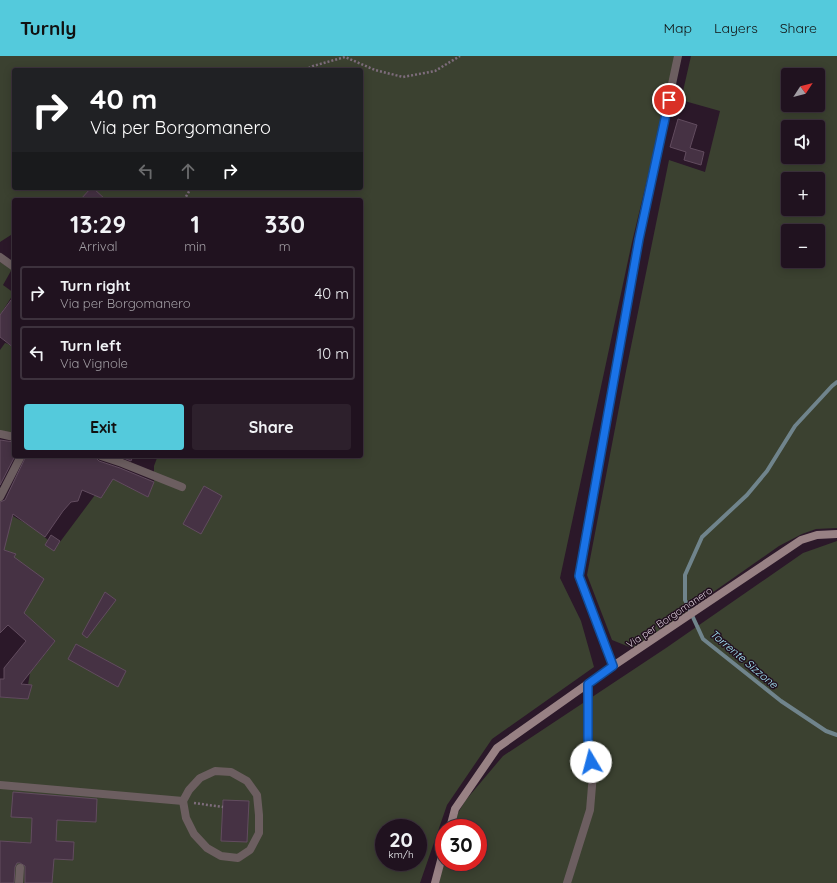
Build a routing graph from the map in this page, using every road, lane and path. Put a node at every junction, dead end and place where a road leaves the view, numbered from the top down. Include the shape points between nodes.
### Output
1 (460, 56) edge
2 (678, 56) edge
3 (310, 68) edge
4 (0, 258) edge
5 (12, 266) edge
6 (0, 434) edge
7 (12, 437) edge
8 (20, 458) edge
9 (107, 458) edge
10 (182, 487) dead end
11 (0, 497) edge
12 (837, 534) edge
13 (613, 666) junction
14 (588, 684) junction
15 (0, 785) edge
16 (183, 801) junction
17 (222, 807) dead end
18 (452, 819) edge
19 (20, 868) dead end
20 (438, 871) edge
21 (19, 883) edge
22 (435, 883) edge
23 (567, 883) edge

1 - 3 path via 435,71 403,77 375,70 345,57
2 - 13 street via 639,239 579,576
4 - 5 street
6 - 7 street
8 - 11 street
9 - 10 street
12 - 13 main road, Via per Borgomanero via 816,535 802,540
13 - 14 main road, Via per Borgomanero
14 - 18 main road, Via per Borgomanero via 497,748 455,809
14 - 23 street via 588,739 593,774 590,810
15 - 16 street
16 - 16 street via 186,818 194,834 207,848 221,856 238,858 250,850 259,833 259,815 257,795 247,781 231,772 215,771 200,778
16 - 17 path
19 - 21 street
20 - 22 main road

